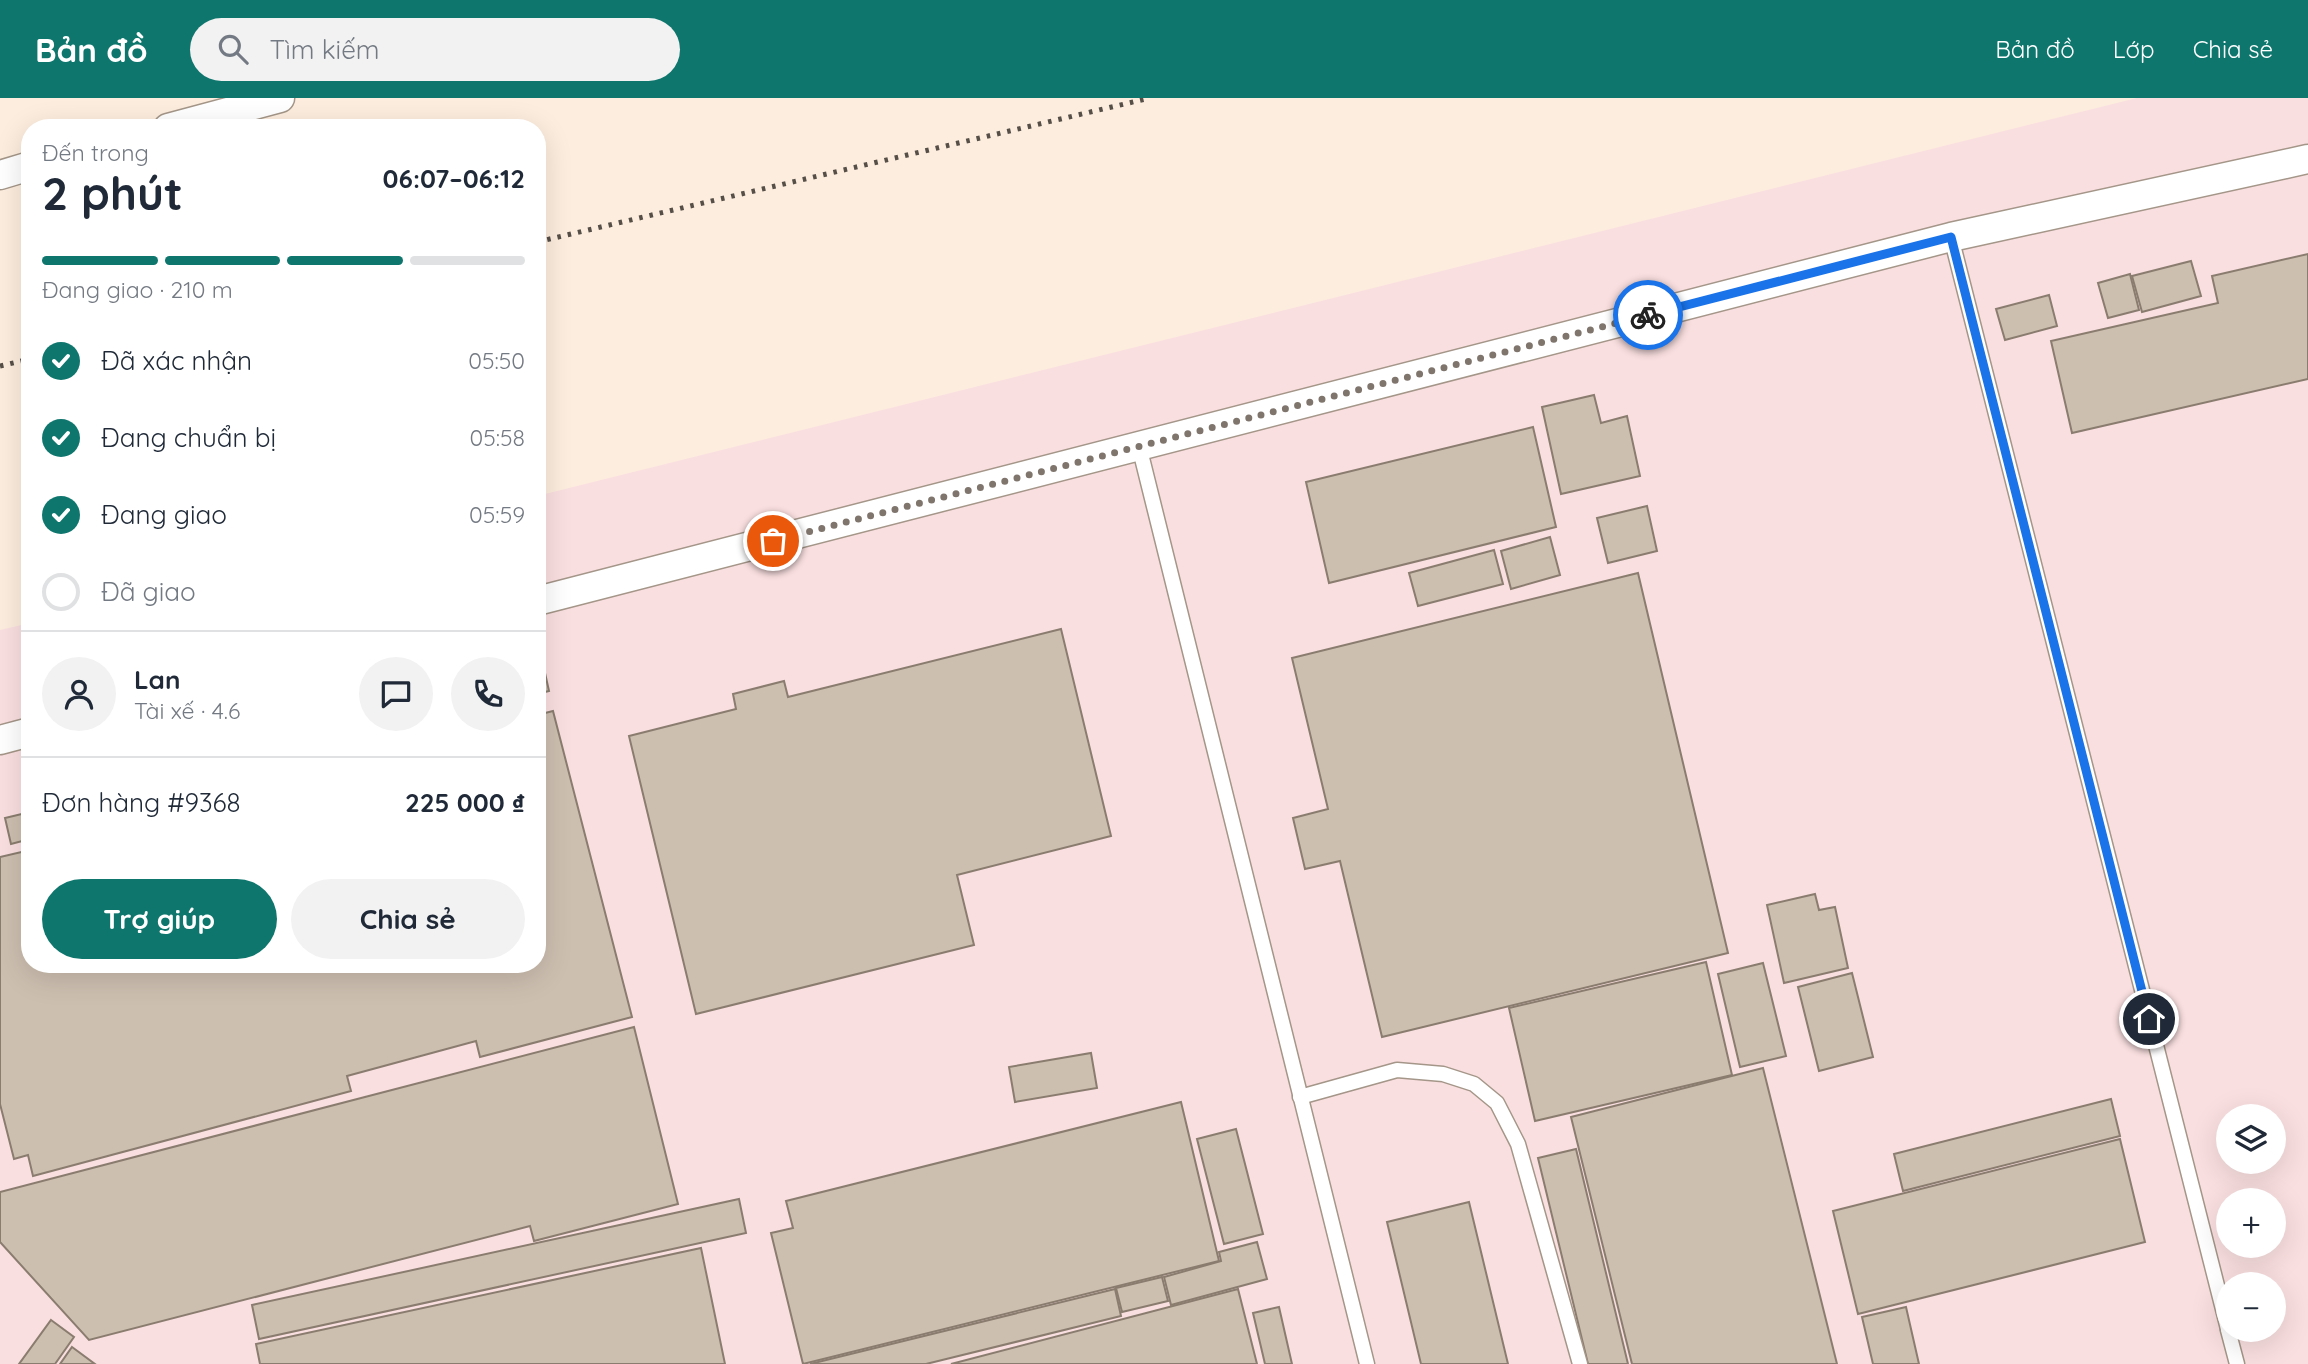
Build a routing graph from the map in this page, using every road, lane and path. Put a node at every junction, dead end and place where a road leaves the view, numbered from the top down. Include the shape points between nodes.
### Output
1 (280, 98) edge
2 (202, 119) edge
3 (2308, 159) edge
4 (21, 169) edge
5 (0, 175) edge
6 (1951, 237) junction
7 (1139, 446) junction
8 (546, 599) edge
9 (21, 734) edge
10 (0, 740) edge
11 (1300, 1097) junction
12 (2216, 1282) edge
13 (2231, 1342) edge
14 (1367, 1364) edge
15 (1580, 1364) edge
16 (2237, 1364) edge

1 - 2 street
3 - 6 street
4 - 5 street
6 - 7 street
6 - 12 lane
7 - 8 street
7 - 11 lane
9 - 10 street
11 - 14 lane
11 - 15 lane via 1397,1070 1443,1074 1474,1084 1497,1103 1518,1144
13 - 16 lane

